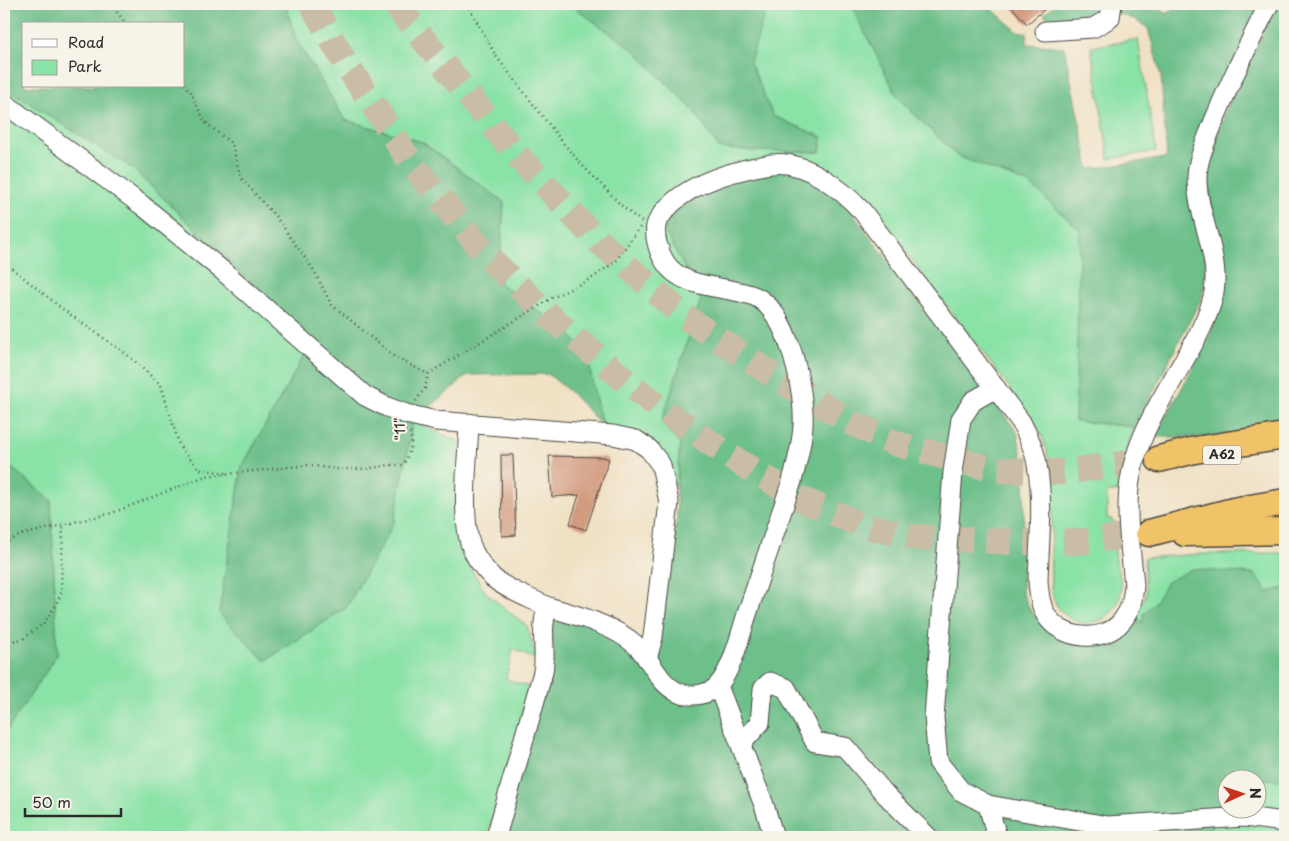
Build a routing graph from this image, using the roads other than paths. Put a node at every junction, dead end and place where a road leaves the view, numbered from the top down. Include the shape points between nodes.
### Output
1 (1112, 4) edge
2 (1269, 4) edge
3 (1045, 31) dead end
4 (4, 103) edge
5 (996, 388) junction
6 (469, 423) junction
7 (1285, 436) edge
8 (1285, 448) edge
9 (1285, 502) edge
10 (1285, 531) edge
11 (548, 607) junction
12 (647, 659) junction
13 (718, 686) junction
14 (741, 744) junction
15 (988, 805) junction
16 (1285, 822) edge
17 (496, 837) edge
18 (774, 837) edge
19 (928, 837) edge
20 (997, 837) edge

1 - 3 street via 1110,18 1094,28
2 - 5 street via 1219,108 1200,158 1198,187 1215,271 1215,286 1207,314 1151,419 1134,462 1129,501 1133,597 1122,622 1110,631 1093,636 1070,634 1055,626 1045,614 1038,581 1038,465 1021,422
4 - 6 street via 143,206 364,396 406,414 436,421
5 - 13 street via 862,211 845,194 815,173 774,164 743,169 692,190 649,224 665,263 679,277 693,283 729,288 756,297 768,305 780,322 800,386 803,424 792,481 738,643
5 - 15 street via 973,401 961,420 953,472 934,717 938,762 961,791
6 - 11 street via 466,502 468,532 474,552 482,566 499,582
6 - 12 street via 613,435 636,440 649,449 661,465 669,502 653,637
7 - 8 highway, Α62 via 1195,450 1159,460
9 - 10 highway via 1233,511 1149,533
11 - 12 street via 605,626 637,646
11 - 17 street via 543,622 544,666
12 - 13 street via 663,682 678,692 689,695 704,693
13 - 14 street
14 - 18 street
14 - 19 street via 760,723 762,689 770,682 786,688 814,742 845,747
15 - 16 street via 1108,826 1244,818
15 - 20 street

